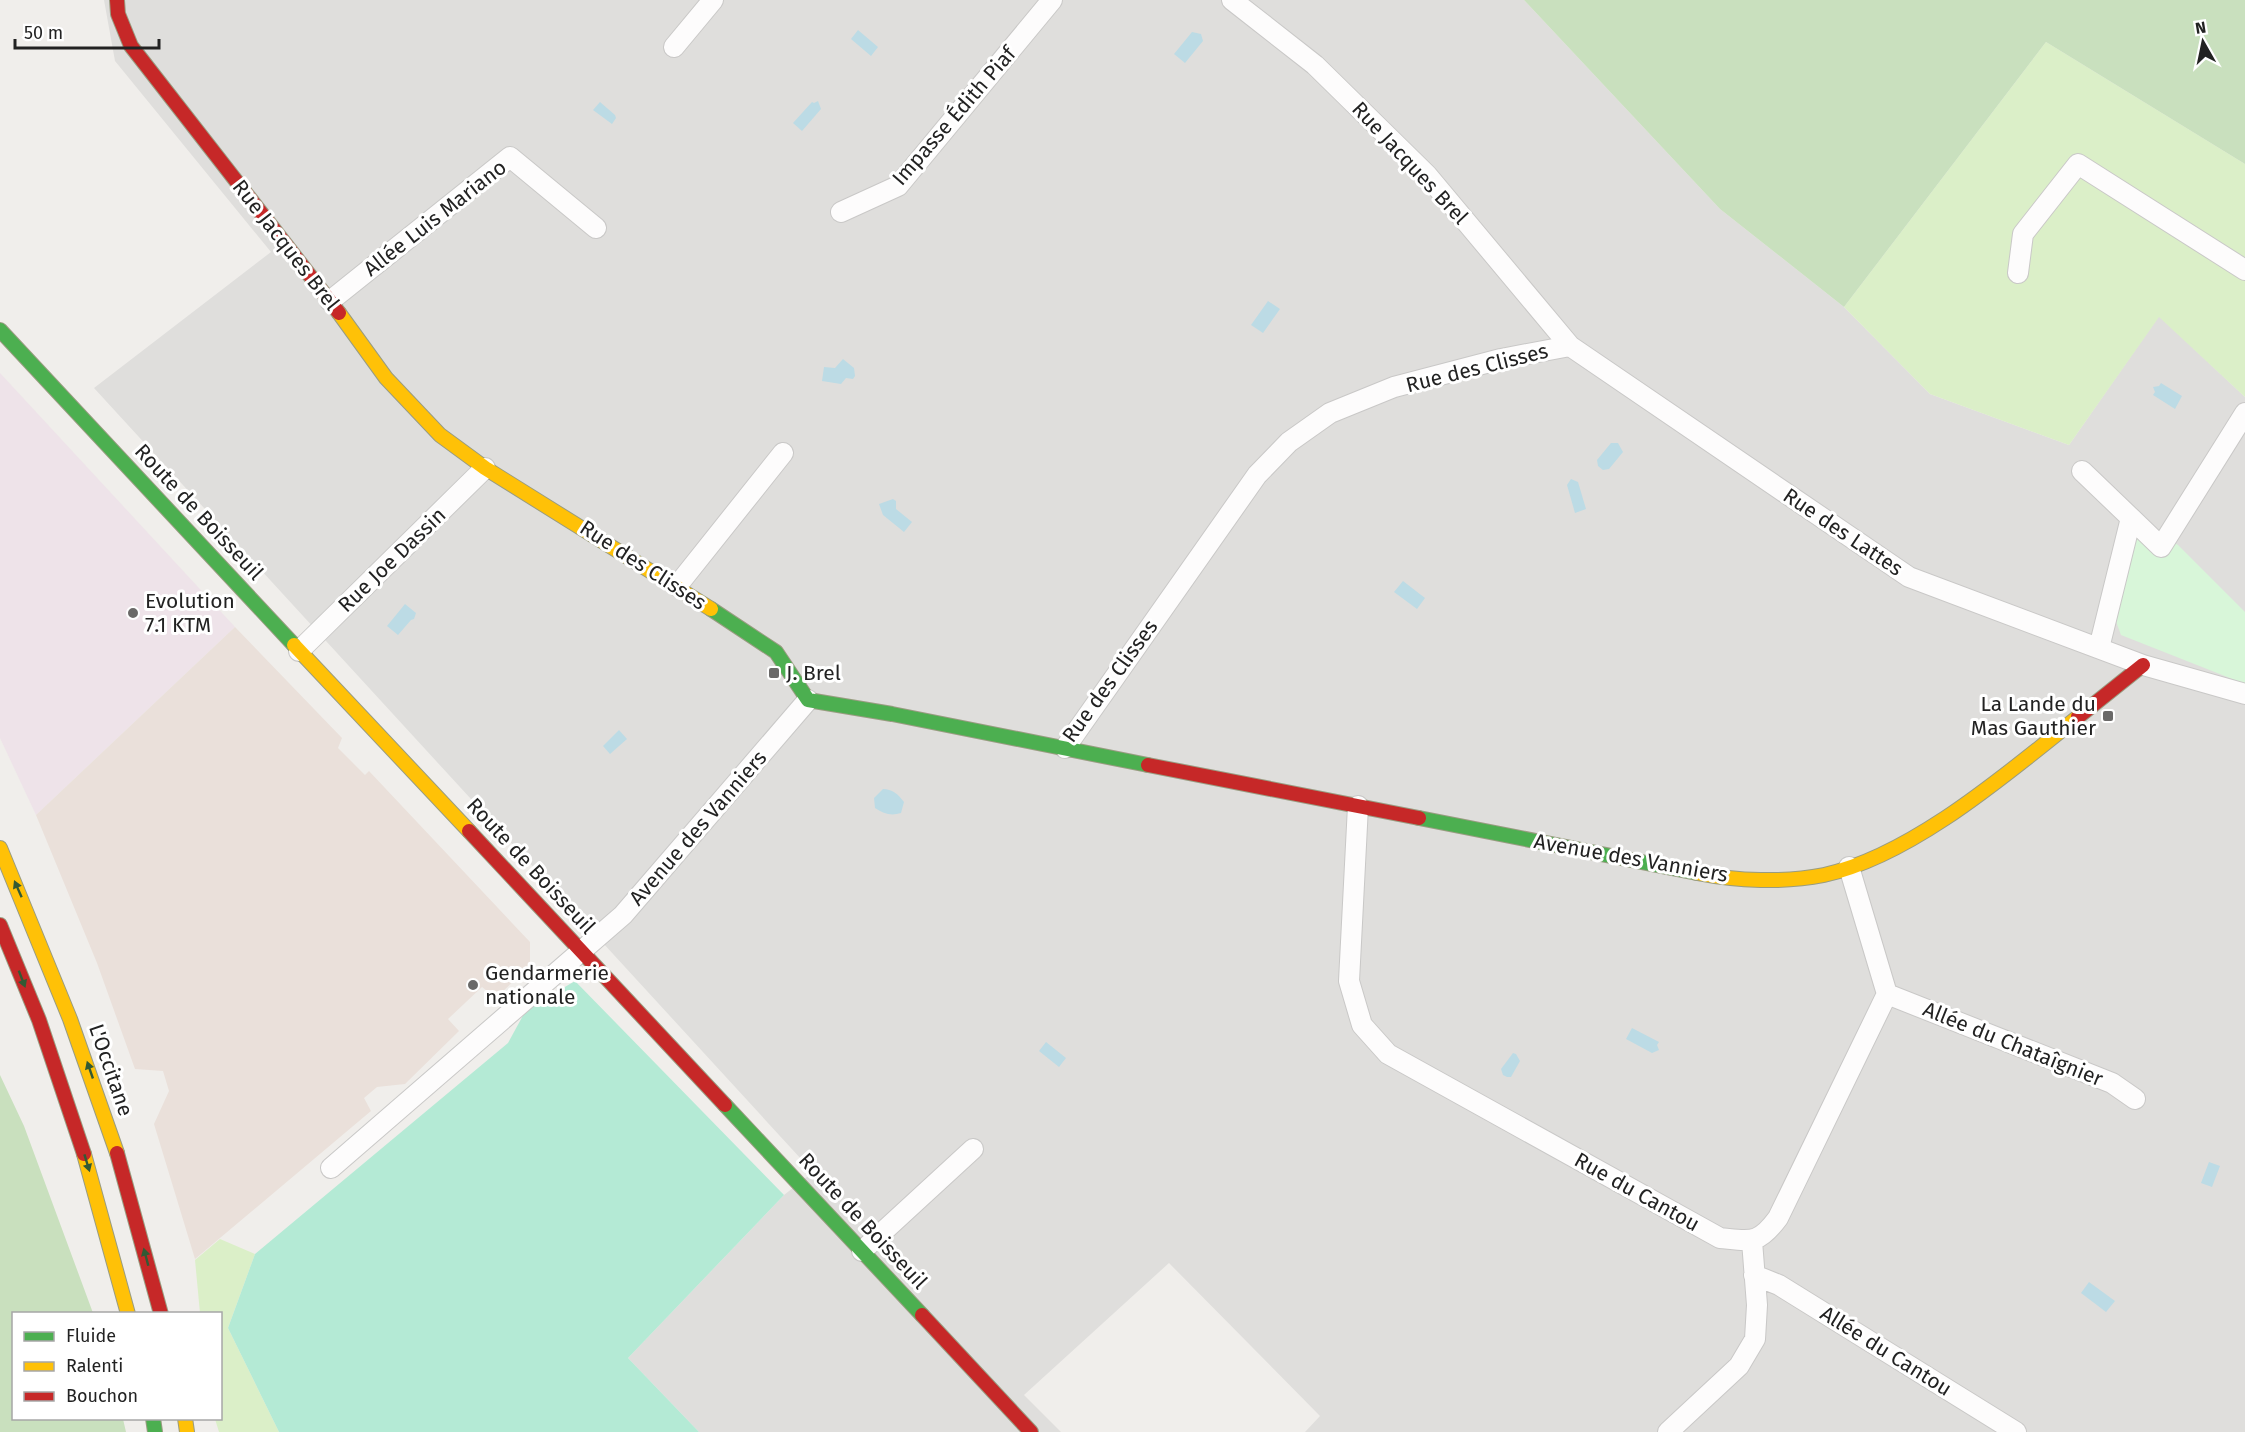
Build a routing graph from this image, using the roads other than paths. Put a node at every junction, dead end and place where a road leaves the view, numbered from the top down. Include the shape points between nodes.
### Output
1 (117, 0) edge
2 (713, 0) edge
3 (1052, 0) edge
4 (1232, 0) edge
5 (674, 47) dead end
6 (841, 212) dead end
7 (596, 228) dead end
8 (2245, 270) edge
9 (2018, 273) dead end
10 (330, 301) junction
11 (0, 330) edge
12 (1569, 346) junction
13 (2245, 413) edge
14 (783, 453) dead end
15 (485, 468) junction
16 (2082, 471) dead end
17 (2131, 518) junction
18 (677, 586) junction
19 (2098, 648) junction
20 (299, 651) junction
21 (2143, 665) junction
22 (2245, 694) edge
23 (808, 700) junction
24 (1065, 748) junction
25 (1358, 806) junction
26 (0, 848) edge
27 (1849, 867) junction
28 (0, 925) edge
29 (582, 951) junction
30 (1887, 994) junction
31 (2135, 1099) dead end
32 (973, 1149) dead end
33 (331, 1168) dead end
34 (1752, 1241) junction
35 (862, 1251) junction
36 (1754, 1275) junction
37 (127, 1312) edge
38 (160, 1312) edge
39 (1031, 1432) edge
40 (1668, 1432) edge
41 (2016, 1432) edge

1 - 10 main road, Rue Jacques Brel via 118,14 131,46
2 - 5 street
3 - 6 street, Impasse Édith Piaf via 898,186
4 - 12 street, Rue Jacques Brel via 1315,65 1427,175
7 - 10 street, Allée Luis Mariano via 510,157
8 - 9 street via 2078,164 2023,234
10 - 15 main road, Rue Jacques Brel via 386,378 440,435
11 - 20 main road, Route de Boisseuil
12 - 19 street, Rue des Lattes via 1908,577
12 - 24 street, Rue des Clisses via 1394,387 1330,413 1289,442 1257,475
13 - 17 street via 2161,547
14 - 18 street
15 - 18 main road, Rue des Clisses
15 - 20 street, Rue Joe Dassin
16 - 17 street
17 - 19 street
18 - 23 main road, Rue des Clisses via 776,652
19 - 21 street, Rue des Lattes
20 - 29 main road, Route de Boisseuil
21 - 22 street
21 - 27 main road, Avenue des Vanniers via 1932,828
23 - 24 main road, Rue des Clisses
23 - 29 street, Avenue des Vanniers via 623,915
24 - 25 main road, Avenue des Vanniers
25 - 27 main road, Avenue des Vanniers via 1723,878 1796,877
25 - 34 street, Rue du Cantou via 1349,981 1362,1025 1388,1054 1720,1238
38 -> 26 main road, L'Occitane via 100,1098 53,969
27 - 30 street
28 -> 37 main road via 81,1144
29 - 33 street, Avenue des Vanniers
29 - 35 main road, Route de Boisseuil
30 - 31 street, Allée du Chataîgnier via 2112,1083
30 - 34 street via 1778,1218 1767,1233
32 - 35 street
34 - 36 street
35 - 39 main road, Route de Boisseuil
36 - 40 street via 1755,1339 1739,1366
36 - 41 street, Allée du Cantou via 1779,1285

